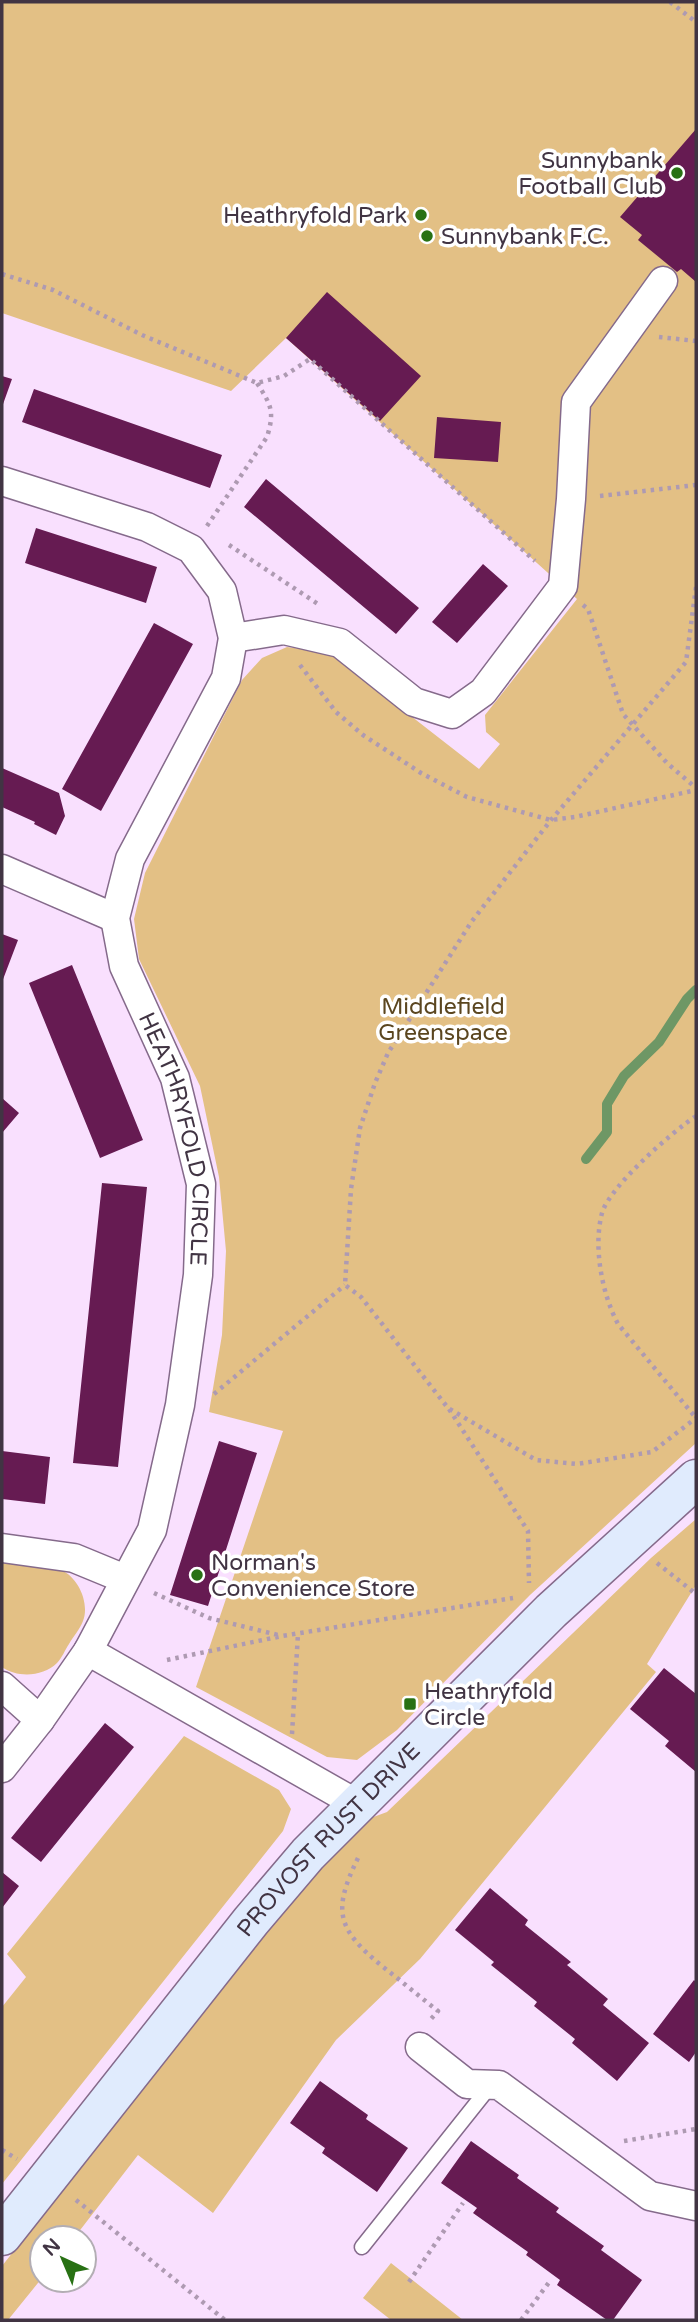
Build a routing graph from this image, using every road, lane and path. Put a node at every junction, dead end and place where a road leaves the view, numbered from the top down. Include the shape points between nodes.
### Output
1 (670, 2) edge
2 (696, 22) edge
3 (2, 274) edge
4 (663, 281) dead end
5 (257, 383) junction
6 (2, 481) edge
7 (696, 485) edge
8 (571, 499) junction
9 (198, 539) junction
10 (563, 586) junction
11 (696, 587) edge
12 (284, 631) junction
13 (233, 638) junction
14 (340, 643) junction
15 (634, 725) junction
16 (696, 789) edge
17 (551, 820) junction
18 (2, 869) edge
19 (115, 918) junction
20 (696, 1116) edge
21 (345, 1285) junction
22 (180, 1405) junction
23 (448, 1408) junction
24 (696, 1418) edge
25 (696, 1479) edge
26 (2, 1548) edge
27 (125, 1579) junction
28 (679, 1581) dead end
29 (696, 1594) edge
30 (540, 1603) junction
31 (298, 1634) junction
32 (282, 1636) junction
33 (88, 1651) junction
34 (142, 1683) junction
35 (2, 1686) edge
36 (40, 1720) junction
37 (279, 1760) junction
38 (2, 1768) edge
39 (357, 1804) junction
40 (359, 1854) dead end
41 (420, 2048) joint
42 (492, 2084) junction
43 (696, 2129) edge
44 (584, 2147) junction
45 (2, 2150) edge
46 (48, 2178) junction
47 (463, 2203) dead end
48 (696, 2206) edge
49 (2, 2236) edge
50 (362, 2247) dead end
51 (550, 2281) dead end
52 (409, 2282) dead end
53 (225, 2320) edge
54 (521, 2320) edge

1 - 2 path
3 - 5 path via 53,290 142,335
4 - 8 street via 576,402
5 - 9 path via 271,405 267,437
5 - 10 path via 284,376 310,359
6 - 9 street, HEATHRYFOLD CIRCLE
7 - 8 path
8 - 10 street
9 - 13 street, HEATHRYFOLD CIRCLE via 222,591
9 - 14 path via 349,625
10 - 14 street via 483,692 452,714 414,702
10 - 15 path via 588,609 624,714
11 - 15 path via 686,662
12 - 13 street
12 - 14 street
12 - 17 path via 287,647 317,689 363,735 467,797
13 - 19 street, HEATHRYFOLD CIRCLE via 226,678 130,859
15 - 16 path
15 - 17 path
16 - 17 path
17 - 21 path via 472,921 388,1053 360,1128
18 - 19 street
19 - 22 street, HEATHRYFOLD CIRCLE via 124,967 174,1078 201,1184 198,1275
20 - 24 path via 625,1177 602,1211 598,1258 618,1324
21 - 22 path via 212,1395
21 - 23 path via 361,1297
22 - 27 street, HEATHRYFOLD CIRCLE via 152,1530
23 - 24 path via 536,1460 577,1464 652,1452
23 - 30 path via 528,1531
25 - 30 street, PROVOST RUST DRIVE
26 - 27 street via 74,1558
27 - 32 path via 209,1618
27 - 33 street, HEATHRYFOLD CIRCLE
28 - 29 path
30 - 31 path
30 - 39 street, PROVOST RUST DRIVE
31 - 32 path
31 - 37 path via 292,1738
32 - 34 path via 155,1662
33 - 34 street
33 - 36 street, HEATHRYFOLD CIRCLE
34 - 37 street
35 - 36 street
36 - 38 street, HEATHRYFOLD CIRCLE
37 - 39 street
39 - 46 street, PROVOST RUST DRIVE via 251,1921
40 - 41 path via 348,1877 342,1913 349,1935 361,1949 438,2011 412,2041
41 - 42 street via 467,2084
42 - 44 street
42 - 50 lane
43 - 44 path
44 - 48 street via 650,2196
45 - 46 path
46 - 49 street, PROVOST RUST DRIVE
46 - 53 path
47 - 52 path
51 - 54 path

